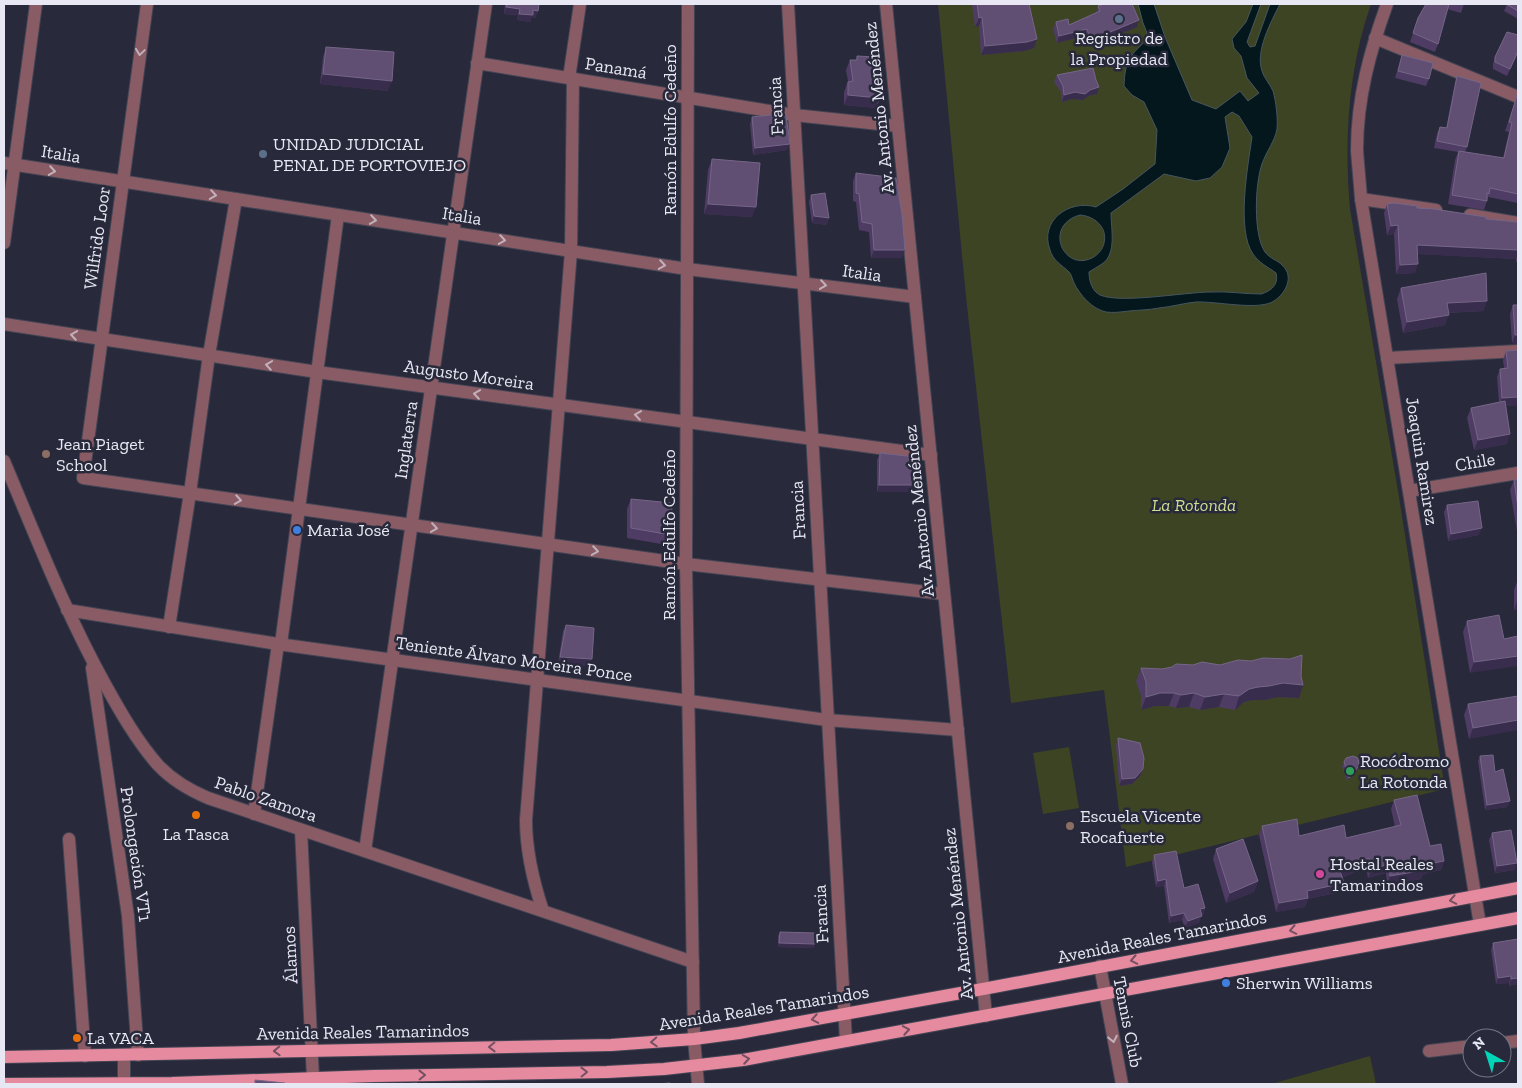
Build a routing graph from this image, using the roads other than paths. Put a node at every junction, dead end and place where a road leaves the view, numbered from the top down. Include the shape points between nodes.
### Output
1 (36, 4) edge
2 (147, 4) edge
3 (486, 4) edge
4 (580, 4) edge
5 (688, 4) edge
6 (788, 4) edge
7 (886, 4) edge
8 (1387, 4) edge
9 (1375, 38) junction
10 (477, 63) junction
11 (571, 78) junction
12 (1518, 97) edge
13 (688, 98) junction
14 (794, 115) junction
15 (898, 126) junction
16 (9, 164) edge
17 (122, 181) junction
18 (236, 199) junction
19 (1362, 199) junction
20 (338, 215) junction
21 (1518, 222) edge
22 (453, 232) junction
23 (4, 243) edge
24 (571, 251) junction
25 (687, 269) junction
26 (803, 282) junction
27 (915, 297) junction
28 (4, 324) edge
29 (102, 339) junction
30 (1518, 351) edge
31 (209, 355) junction
32 (1387, 358) junction
33 (317, 372) junction
34 (431, 387) junction
35 (559, 405) junction
36 (686, 422) junction
37 (812, 440) junction
38 (931, 456) junction
39 (4, 461) edge
40 (1518, 472) edge
41 (1409, 492) junction
42 (190, 493) junction
43 (299, 509) junction
44 (412, 525) junction
45 (548, 544) junction
46 (686, 564) junction
47 (820, 580) junction
48 (944, 594) junction
49 (67, 610) junction
50 (169, 626) junction
51 (279, 644) junction
52 (91, 659) junction
53 (392, 659) junction
54 (537, 679) junction
55 (689, 701) junction
56 (828, 720) junction
57 (958, 730) junction
58 (254, 814) junction
59 (301, 830) junction
60 (69, 838) dead end
61 (364, 851) junction
62 (1518, 888) edge
63 (1475, 896) junction
64 (542, 911) junction
65 (1518, 918) edge
66 (1480, 925) junction
67 (693, 962) junction
68 (1100, 966) junction
69 (983, 989) junction
70 (1104, 993) junction
71 (844, 1014) junction
72 (986, 1016) junction
73 (694, 1039) junction
74 (846, 1041) junction
75 (1462, 1047) edge
76 (312, 1050) junction
77 (1429, 1052) dead end
78 (138, 1055) junction
79 (85, 1056) junction
80 (124, 1056) junction
81 (4, 1057) edge
82 (697, 1066) junction
83 (313, 1078) junction
84 (6, 1084) edge
85 (124, 1084) edge
86 (698, 1084) edge
87 (1122, 1084) edge

1 - 16 street
2 -> 17 street, Wilfrido Loor
3 - 10 street, Inglaterra
4 - 11 street
5 - 13 street, Ramón Edulfo Cedeño
6 - 14 street, Francia
7 - 15 street, Av. Antonio Menéndez
8 - 9 street, Joaquin Ramirez
9 - 12 street
9 - 19 street, Joaquin Ramirez via 1360,106 1358,150
10 - 11 street, Panamá
10 - 22 street, Inglaterra
11 - 13 street, Panamá
11 - 24 street
13 - 14 street, Panamá
13 - 25 street, Ramón Edulfo Cedeño
14 - 15 street, Panamá
14 - 26 street, Francia
15 - 27 street, Av. Antonio Menéndez
16 -> 17 street, Italia
16 - 23 street
17 -> 18 street, Italia
17 - 29 street, Wilfrido Loor
18 - 20 street, Italia
18 - 31 street
19 - 21 street
19 - 32 street, Joaquin Ramirez
20 -> 22 street, Italia
20 - 33 street
22 -> 24 street, Italia
22 - 34 street, Inglaterra
24 -> 25 street, Italia
24 - 35 street
25 - 26 street, Italia
25 - 36 street, Ramón Edulfo Cedeño
26 -> 27 street, Italia
26 - 37 street, Francia
27 - 38 street, Av. Antonio Menéndez
29 -> 28 street, Augusto Moreira
29 - 31 street, Augusto Moreira
29 - 42 street, Wilfrido Loor via 83,478
30 - 32 street
33 -> 31 street, Augusto Moreira
31 - 42 street
32 - 41 street, Joaquin Ramirez
33 - 34 street, Augusto Moreira
33 - 43 street
35 -> 34 street, Augusto Moreira
34 - 44 street, Inglaterra
36 -> 35 street, Augusto Moreira
35 - 45 street
36 - 37 street, Augusto Moreira
36 - 46 street, Ramón Edulfo Cedeño
37 - 38 street, Augusto Moreira
37 - 47 street, Francia
38 - 48 street, Av. Antonio Menéndez
39 - 49 street, Pablo Zamora
40 - 41 street, Chile
41 - 63 street, Joaquin Ramirez
42 -> 43 street
42 - 50 street
43 - 44 street
43 - 51 street
44 -> 45 street
44 - 53 street, Inglaterra
45 -> 46 street
45 - 54 street
46 - 47 street
46 - 55 street, Ramón Edulfo Cedeño
47 - 48 street
47 - 56 street, Francia
48 - 57 street, Av. Antonio Menéndez
49 - 50 street, Teniente Álvaro Moreira Ponce
49 - 52 street, Pablo Zamora
50 - 51 street, Teniente Álvaro Moreira Ponce
51 - 53 street, Teniente Álvaro Moreira Ponce
51 - 58 street
52 - 58 street, Pablo Zamora via 133,730 166,772 196,793
52 - 78 street, Prolongación VT1 via 128,916
53 - 54 street, Teniente Álvaro Moreira Ponce
53 - 61 street, Inglaterra
54 - 55 street, Teniente Álvaro Moreira Ponce
54 - 64 street via 526,839
55 - 56 street, Teniente Álvaro Moreira Ponce
55 - 67 street, Ramón Edulfo Cedeño
56 - 57 street, Teniente Álvaro Moreira Ponce
56 - 71 street, Francia
57 - 69 street, Av. Antonio Menéndez
58 - 59 street, Pablo Zamora
59 - 61 street, Pablo Zamora
59 - 76 street, Álamos
60 - 79 street
61 - 64 street, Pablo Zamora
62 - 63 main road, Avenida Reales Tamarindos
63 - 66 street, Joaquin Ramirez
63 -> 68 main road, Avenida Reales Tamarindos
64 - 67 street, Pablo Zamora
65 - 66 main road
66 - 70 main road
67 - 73 street, Ramón Edulfo Cedeño
68 - 69 main road, Avenida Reales Tamarindos
68 - 70 street, Tennis Club
69 - 71 main road, Avenida Reales Tamarindos
69 - 72 street, Av. Antonio Menéndez
70 - 72 main road
70 -> 87 street, Tennis Club
71 -> 73 main road, Avenida Reales Tamarindos
71 - 74 street, Francia
74 -> 72 main road
73 -> 76 main road, Avenida Reales Tamarindos via 611,1044
73 - 82 street, Ramón Edulfo Cedeño
82 -> 74 main road
75 - 77 street
76 -> 78 main road, Avenida Reales Tamarindos
76 - 83 street, Álamos
78 - 80 main road, Avenida Reales Tamarindos
79 - 80 main road, Avenida Reales Tamarindos
79 - 81 main road, Avenida Reales Tamarindos
80 - 85 street
83 -> 82 main road via 607,1072
82 - 86 street, Ramón Edulfo Cedeño
83 - 85 main road
84 - 85 main road

